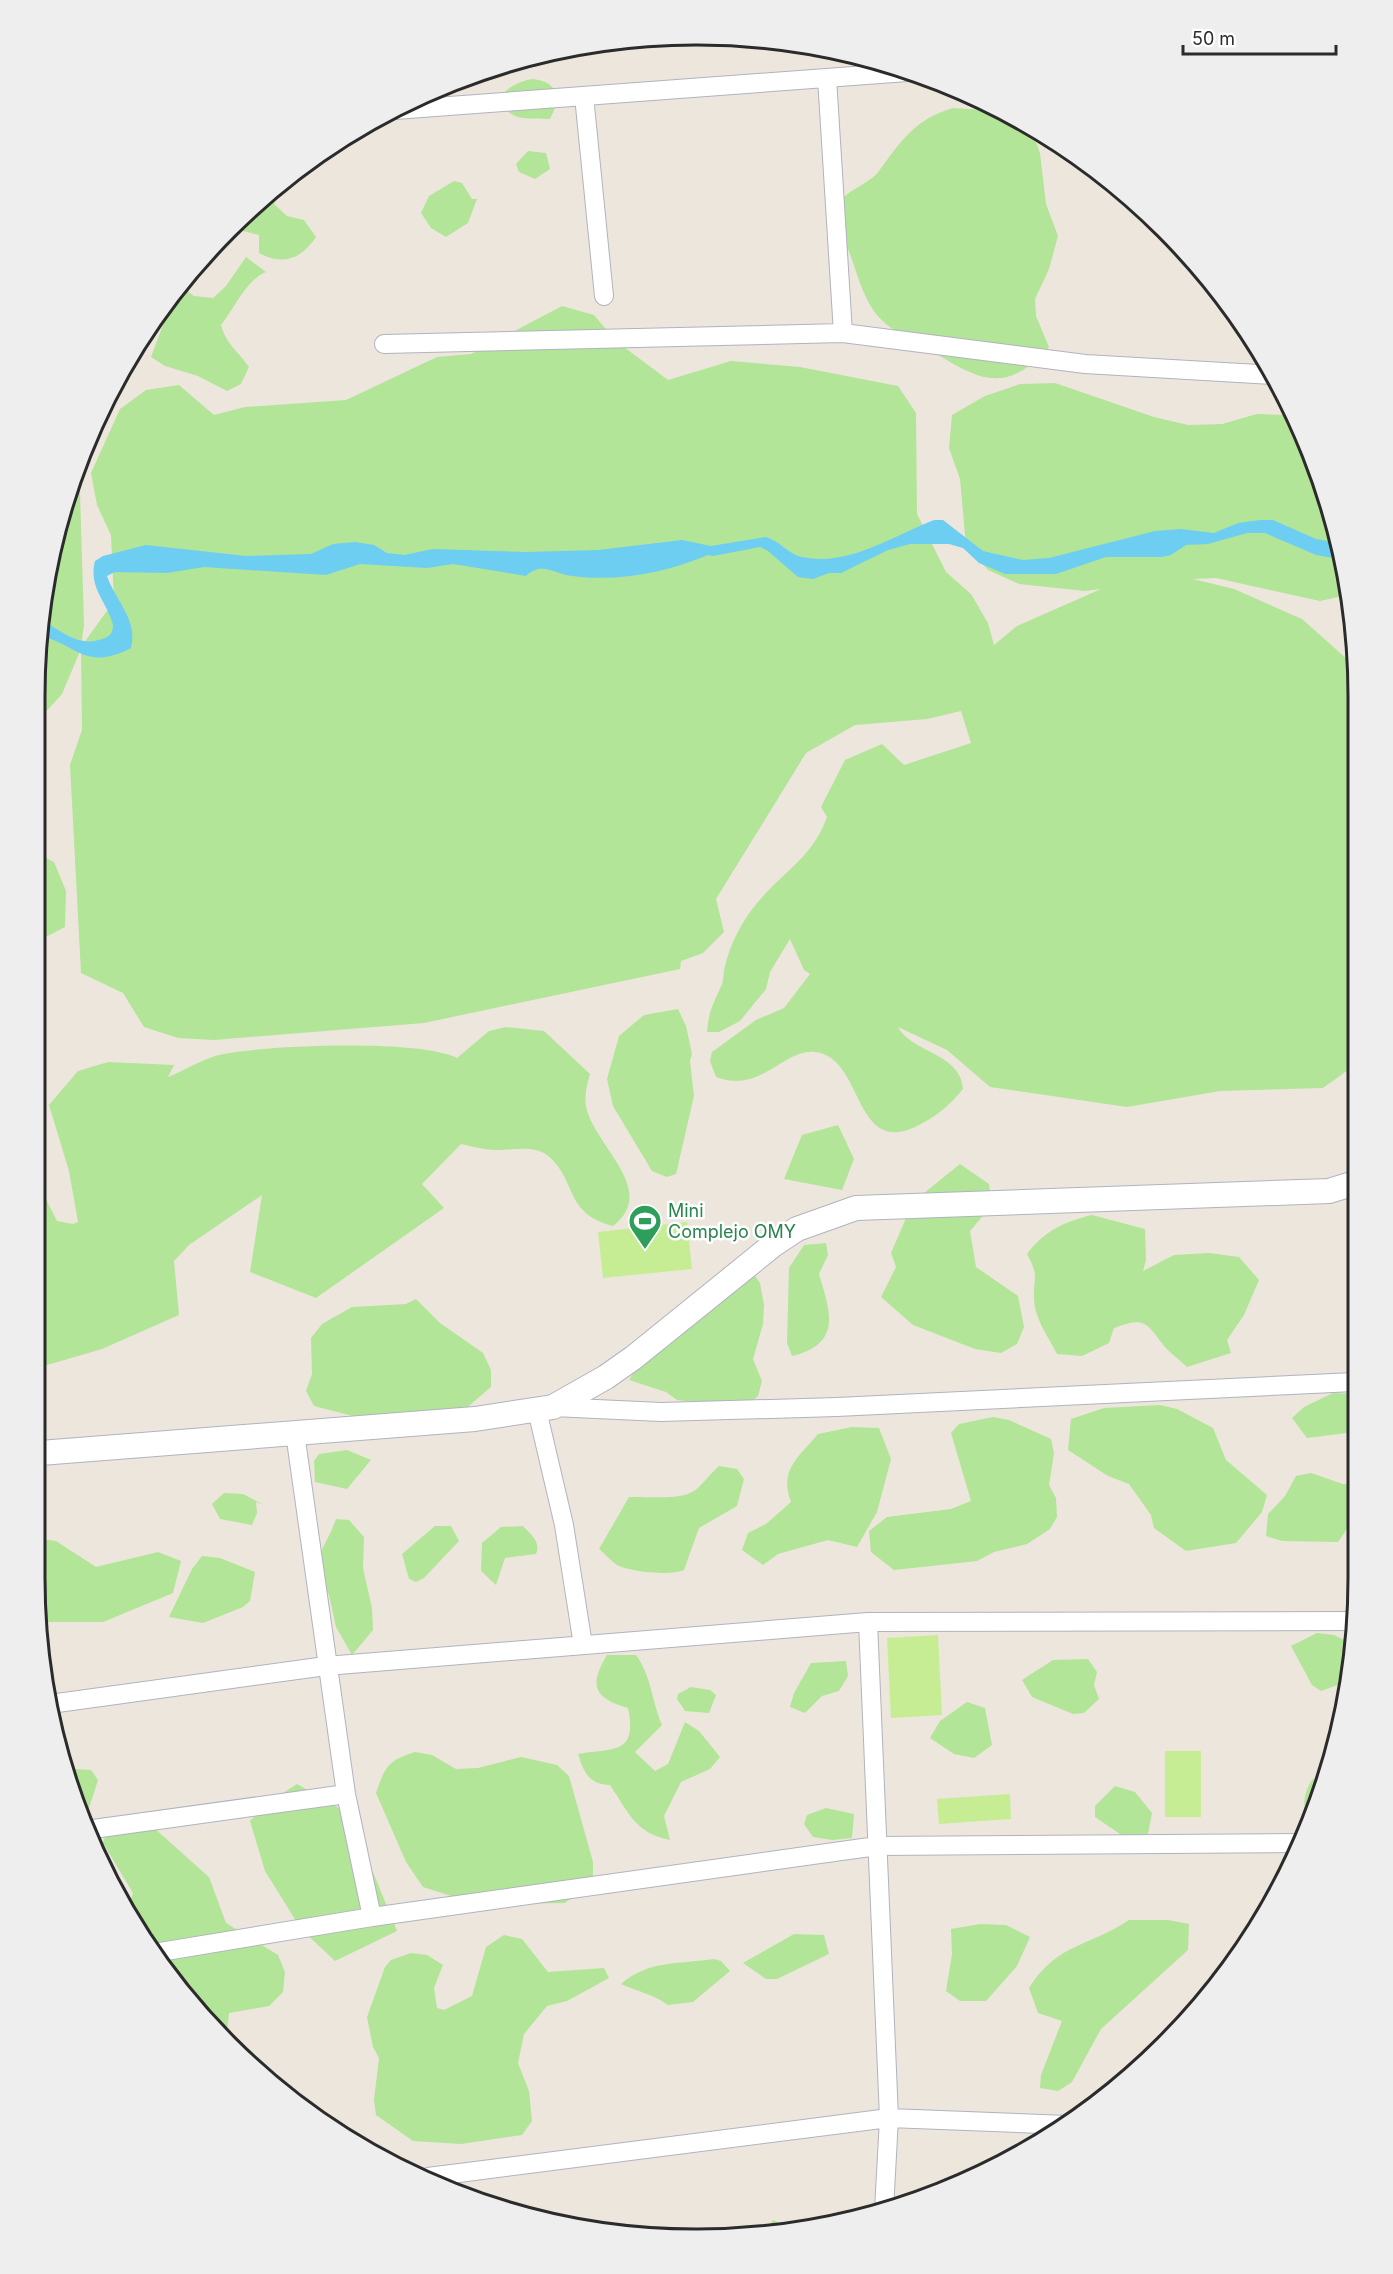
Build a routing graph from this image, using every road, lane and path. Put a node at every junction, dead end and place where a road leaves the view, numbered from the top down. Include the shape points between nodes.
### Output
1 (886, 74) edge
2 (827, 78) junction
3 (584, 96) junction
4 (416, 108) edge
5 (604, 296) dead end
6 (843, 333) junction
7 (384, 344) dead end
8 (1263, 374) edge
9 (1348, 1185) edge
10 (1348, 1382) edge
11 (545, 1408) junction
12 (295, 1433) junction
13 (45, 1454) edge
14 (1347, 1621) edge
15 (868, 1622) junction
16 (583, 1646) junction
17 (326, 1666) junction
18 (58, 1703) edge
19 (346, 1794) junction
20 (96, 1829) edge
21 (1291, 1844) edge
22 (877, 1846) junction
23 (372, 1917) junction
24 (164, 1951) edge
25 (889, 2118) junction
26 (1050, 2124) edge
27 (439, 2176) edge
28 (884, 2201) edge

1 - 2 street
2 - 3 street
2 - 6 street
3 - 4 street
3 - 5 street
6 - 7 street
6 - 8 street via 1085,364
9 - 11 main road via 1329,1191 856,1208 797,1229 633,1358 606,1377
10 - 11 street via 837,1407 661,1412
11 - 12 main road via 475,1419
11 - 16 street
12 - 13 main road
12 - 17 street
14 - 15 street
15 - 16 street
15 - 22 street
16 - 17 street
17 - 18 street
17 - 19 street
19 - 20 street
19 - 23 street
21 - 22 street
22 - 23 street
22 - 25 street
23 - 24 street
25 - 26 street
25 - 27 street
25 - 28 street

